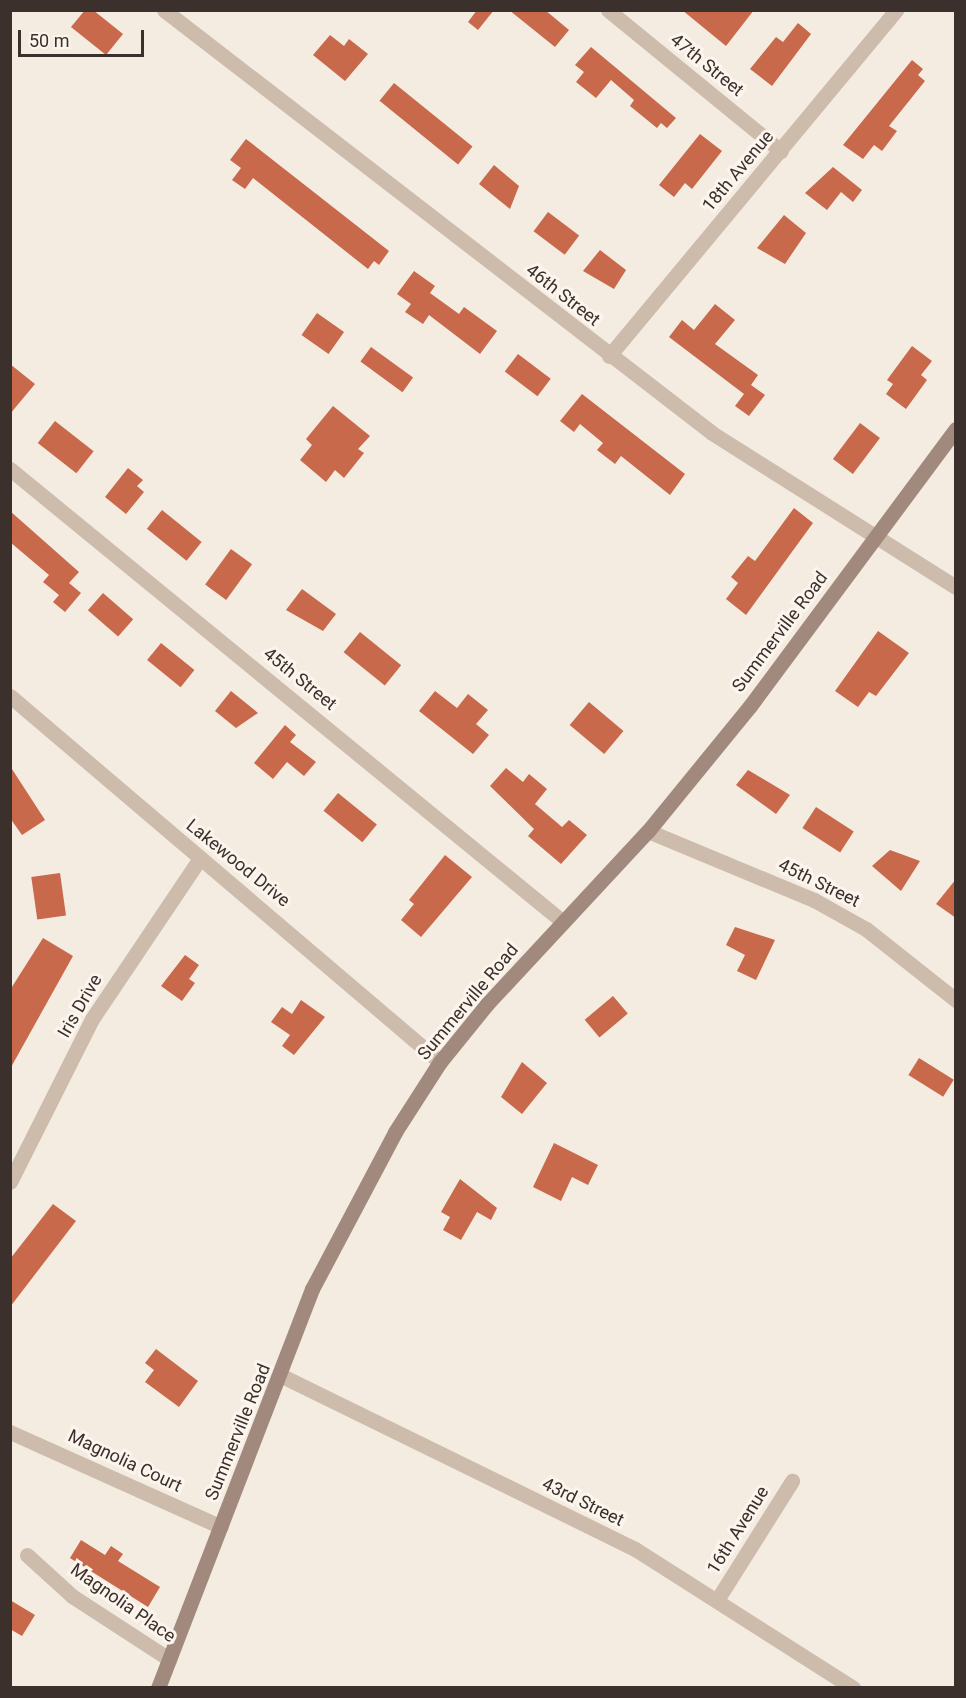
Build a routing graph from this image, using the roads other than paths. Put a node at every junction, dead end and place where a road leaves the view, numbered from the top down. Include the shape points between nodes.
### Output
1 (164, 10) edge
2 (608, 10) edge
3 (896, 10) edge
4 (781, 151) junction
5 (609, 356) junction
6 (956, 429) edge
7 (10, 469) edge
8 (878, 536) junction
9 (956, 587) edge
10 (10, 696) edge
11 (648, 831) junction
12 (200, 858) junction
13 (563, 922) junction
14 (956, 1000) edge
15 (440, 1062) junction
16 (10, 1182) edge
17 (282, 1376) junction
18 (10, 1432) edge
19 (792, 1481) dead end
20 (221, 1527) junction
21 (27, 1555) dead end
22 (717, 1600) junction
23 (170, 1659) junction
24 (158, 1688) edge
25 (853, 1688) edge

1 - 5 street, 46th Street
2 - 4 street, 47th Street
3 - 4 street, 18th Avenue
4 - 5 street, 18th Avenue
5 - 8 street, 46th Street via 712,433
6 - 8 main road, Summerville Road
7 - 13 street, 45th Street
8 - 9 street, 46th Street
8 - 11 main road, Summerville Road
10 - 12 street, Lakewood Drive
11 - 13 main road, Summerville Road
11 - 14 street, 45th Street via 814,900 866,929
12 - 15 street, Lakewood Drive
12 - 16 street, Iris Drive via 92,1019
13 - 15 main road, Summerville Road
15 - 17 main road, Summerville Road via 336,1236
17 - 20 main road, Summerville Road
17 - 22 street, 43rd Street via 635,1549
18 - 20 street, Magnolia Court
19 - 22 street, 16th Avenue
20 - 23 main road, Summerville Road
21 - 23 street, Magnolia Place via 72,1596
22 - 25 street, 43rd Street
23 - 24 main road, Summerville Road

